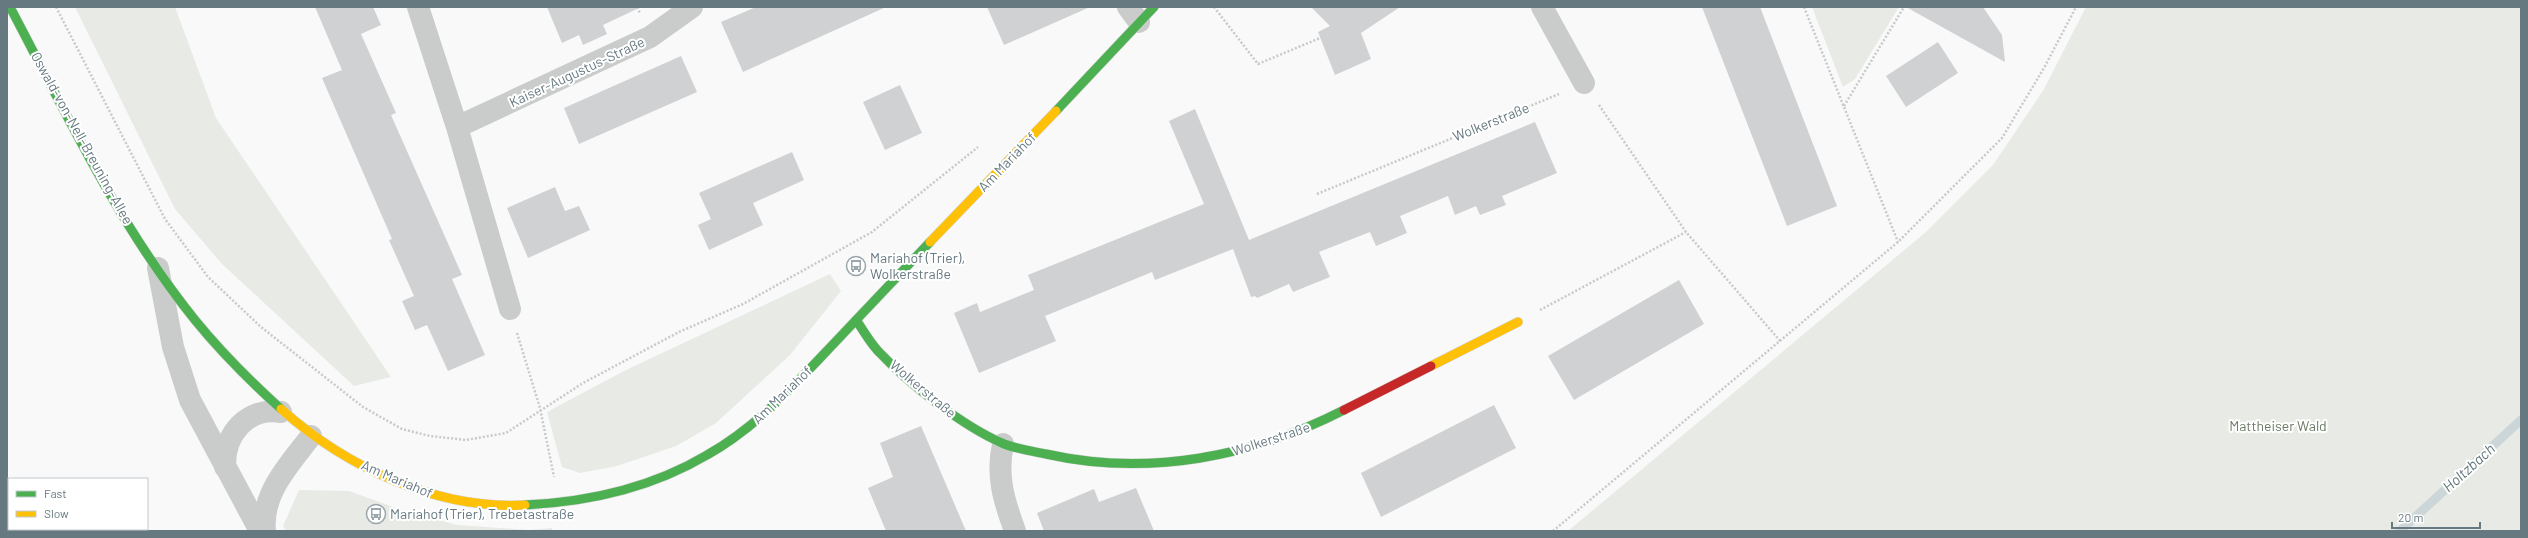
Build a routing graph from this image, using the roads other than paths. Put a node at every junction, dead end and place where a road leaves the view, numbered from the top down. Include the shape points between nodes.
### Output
1 (10, 7) edge
2 (418, 7) edge
3 (692, 7) edge
4 (1542, 7) edge
5 (1140, 12) edge
6 (1584, 83) road end
7 (456, 127) junction
8 (158, 268) junction
9 (510, 309) road end
10 (856, 320) junction
11 (1518, 322) road end
12 (281, 412) junction
13 (311, 436) junction
14 (1003, 444) junction
15 (225, 467) junction
16 (260, 531) edge
17 (265, 531) edge
18 (1016, 531) edge

1 - 8 street, Oswald-von-Nell-Breuning-Allee via 89,157
2 - 7 street
3 - 7 street, Kaiser-Augustus-Straße via 650,37
4 - 6 street
5 - 10 street, Am Mariahof
7 - 9 street
8 - 12 street, Oswald-von-Nell-Breuning-Allee via 207,337 252,386
8 - 15 street, Oswald-von-Nell-Breuning-Allee via 173,347 190,400
10 - 13 street, Am Mariahof via 766,412 702,459 619,492 559,503 502,505 440,498 384,477
10 - 14 street, Wolkerstraße via 880,354 937,403 966,424
11 - 14 street, Wolkerstraße via 1308,429 1230,453 1190,461 1083,462
12 - 13 street, Oswald-von-Nell-Breuning-Allee
12 - 15 street via 252,415 241,423 227,446
13 - 17 street via 286,468 270,496
14 - 18 street via 999,462 999,481
15 - 16 street, Oswald-von-Nell-Breuning-Allee

